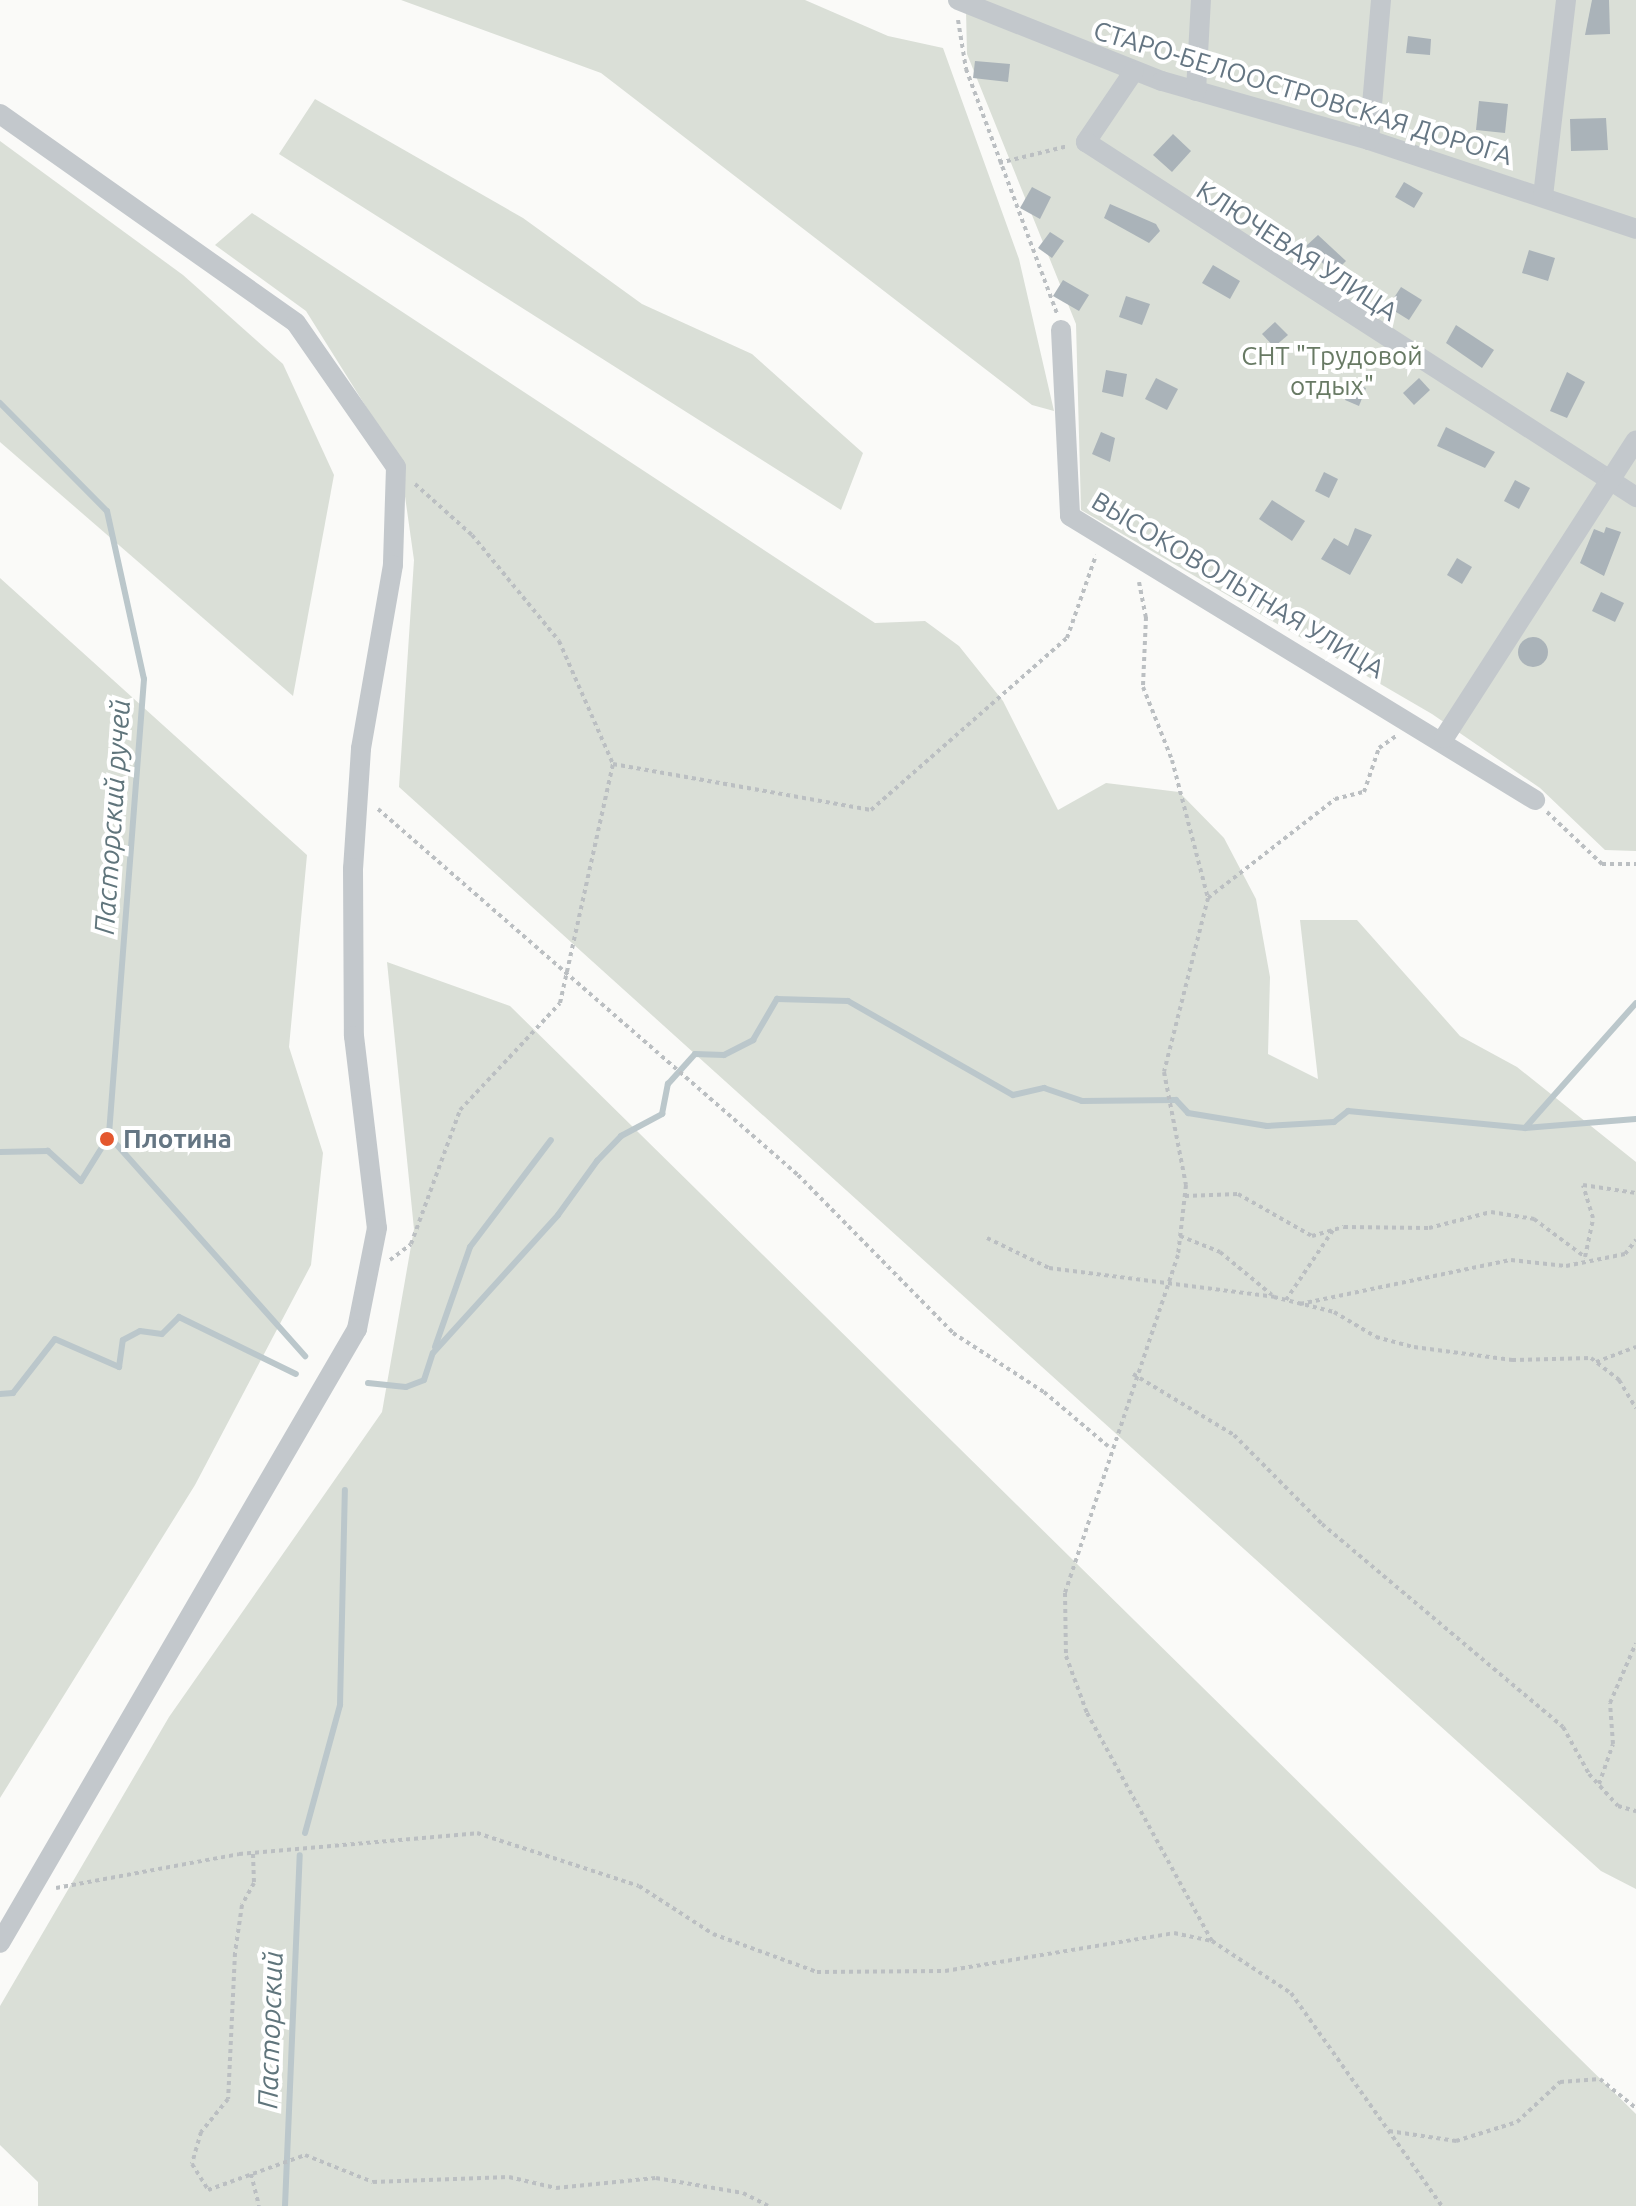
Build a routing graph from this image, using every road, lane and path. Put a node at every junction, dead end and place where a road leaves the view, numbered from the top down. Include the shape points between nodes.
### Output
1 (1201, 0) edge
2 (1381, 0) edge
3 (1566, 0) edge
4 (962, 1) edge
5 (1134, 71) junction
6 (1196, 91) junction
7 (0, 114) edge
8 (1369, 140) junction
9 (1086, 142) junction
10 (999, 163) junction
11 (1543, 196) junction
12 (1636, 229) edge
13 (1061, 330) joint
14 (1636, 440) edge
15 (396, 467) junction
16 (1609, 480) junction
17 (1636, 497) edge
18 (1102, 538) junction
19 (1133, 555) junction
20 (1417, 722) junction
21 (1444, 738) junction
22 (613, 764) junction
23 (358, 792) junction
24 (1535, 800) joint
25 (1636, 864) edge
26 (1208, 898) junction
27 (571, 977) junction
28 (1636, 1193) edge
29 (1185, 1196) junction
30 (1334, 1230) junction
31 (1180, 1236) junction
32 (987, 1238) dead end
33 (1636, 1240) edge
34 (1584, 1260) junction
35 (367, 1278) junction
36 (1168, 1282) junction
37 (1274, 1297) junction
38 (1286, 1300) junction
39 (1298, 1304) junction
40 (1636, 1347) edge
41 (1596, 1362) junction
42 (1133, 1374) junction
43 (1636, 1408) edge
44 (1109, 1447) junction
45 (1636, 1643) edge
46 (1599, 1785) junction
47 (1636, 1811) edge
48 (253, 1854) junction
49 (28, 1895) junction
50 (1212, 1941) junction
51 (0, 1943) edge
52 (1636, 2108) edge
53 (1388, 2131) junction
54 (251, 2174) junction
55 (259, 2206) edge
56 (768, 2206) edge
57 (1442, 2206) edge

1 - 6 street
2 - 8 street
3 - 11 street
4 - 5 street, СТАРО-БЕЛООСТРОВСКАЯ ДОРОГА
4 - 10 path via 958,42
5 - 6 street, СТАРО-БЕЛООСТРОВСКАЯ ДОРОГА
5 - 9 street
6 - 8 street, СТАРО-БЕЛООСТРОВСКАЯ ДОРОГА
7 - 15 street via 296,323
8 - 11 street, СТАРО-БЕЛООСТРОВСКАЯ ДОРОГА
9 - 10 path
9 - 16 street, КЛЮЧЕВАЯ УЛИЦА
10 - 13 path
11 - 12 street, СТАРО-БЕЛООСТРОВСКАЯ ДОРОГА
13 - 18 street, ВЫСОКОВОЛЬТНАЯ УЛИЦА via 1070,516
14 - 16 street
15 - 22 path via 472,535 559,641
15 - 23 street via 393,565
16 - 17 street, КЛЮЧЕВАЯ УЛИЦА
16 - 21 street
18 - 19 street, ВЫСОКОВОЛЬТНАЯ УЛИЦА
18 - 22 path via 1067,638 871,810
19 - 20 street, ВЫСОКОВОЛЬТНАЯ УЛИЦА
19 - 26 path via 1146,617 1143,687 1172,760
20 - 21 street, ВЫСОКОВОЛЬТНАЯ УЛИЦА
20 - 26 path via 1379,748 1364,792 1335,799 1327,813
21 - 24 street, ВЫСОКОВОЛЬТНАЯ УЛИЦА
22 - 27 path
23 - 27 path
23 - 35 street via 354,1036 377,1228
24 - 25 path via 1602,864
26 - 29 path via 1165,1087 1175,1119
27 - 35 path via 560,1003 460,1110 411,1244
27 - 44 path via 798,1175 953,1333 1044,1392
28 - 34 path via 1583,1185 1593,1218
29 - 30 path via 1238,1194 1312,1236
29 - 31 path
30 - 34 path via 1429,1228 1491,1212 1534,1219
30 - 38 path
31 - 36 path
31 - 37 path via 1220,1252
32 - 36 path via 1049,1268
33 - 34 path via 1625,1254
34 - 39 path via 1544,1268 1511,1260
35 - 49 street via 357,1329
36 - 37 path
36 - 42 path
37 - 38 path
38 - 39 path
39 - 41 path via 1361,1322 1376,1337 1442,1353
40 - 41 path
41 - 43 path
42 - 44 path
42 - 46 path via 1234,1435 1322,1524 1563,1727
44 - 50 path via 1065,1593 1066,1656 1087,1713
45 - 46 path via 1610,1703 1613,1744
46 - 47 path via 1618,1806
48 - 49 path
48 - 50 path via 477,1833 639,1886 713,1934 817,1972 945,1971 1174,1933
48 - 54 path via 254,1883 242,1905 235,1953 228,2099 201,2132 192,2164 195,2179 208,2190
49 - 51 street
50 - 53 path via 1291,1993
52 - 53 path via 1600,2079 1560,2082 1517,2122 1456,2141
53 - 57 path
54 - 55 path
54 - 56 path via 305,2155 373,2182 509,2177 556,2188 656,2178 743,2193

